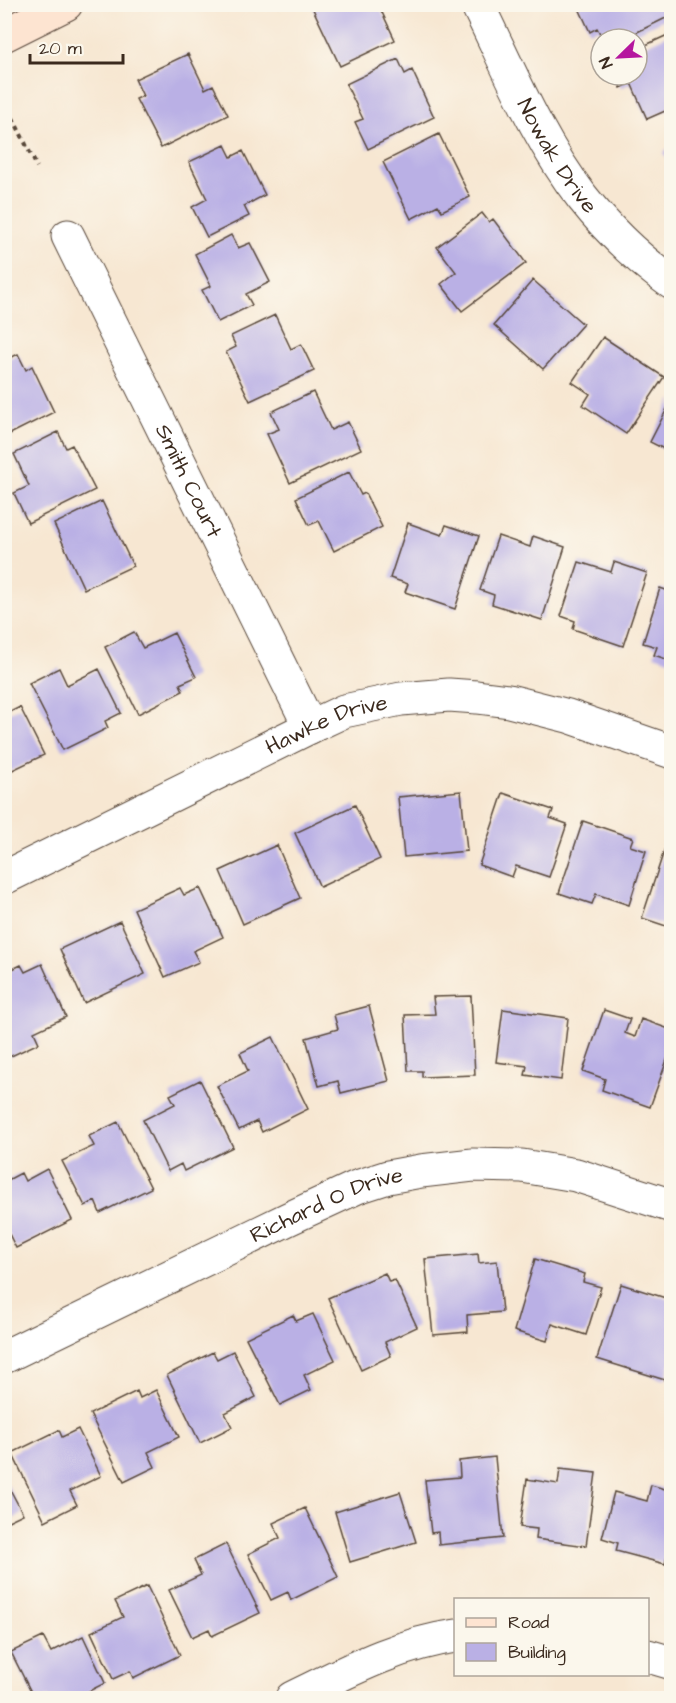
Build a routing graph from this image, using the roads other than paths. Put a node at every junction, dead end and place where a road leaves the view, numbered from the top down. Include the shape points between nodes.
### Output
1 (66, 4) edge
2 (477, 4) edge
3 (4, 35) edge
4 (68, 236) dead end
5 (672, 283) edge
6 (310, 727) junction
7 (672, 752) edge
8 (4, 878) edge
9 (672, 1206) edge
10 (4, 1358) edge
11 (454, 1637) edge
12 (649, 1656) edge
13 (672, 1663) edge
14 (292, 1698) edge

1 - 3 main road
2 - 5 street, Nowak Drive via 548,146 582,197 647,265
4 - 6 street, Smith Court
6 - 7 street, Hawke Drive via 344,711 449,695 509,701 567,716
6 - 8 street, Hawke Drive
9 - 10 street, Richard O Drive via 576,1175 522,1166 473,1166 388,1178 357,1187 288,1219
11 - 14 street via 394,1652
12 - 13 street

